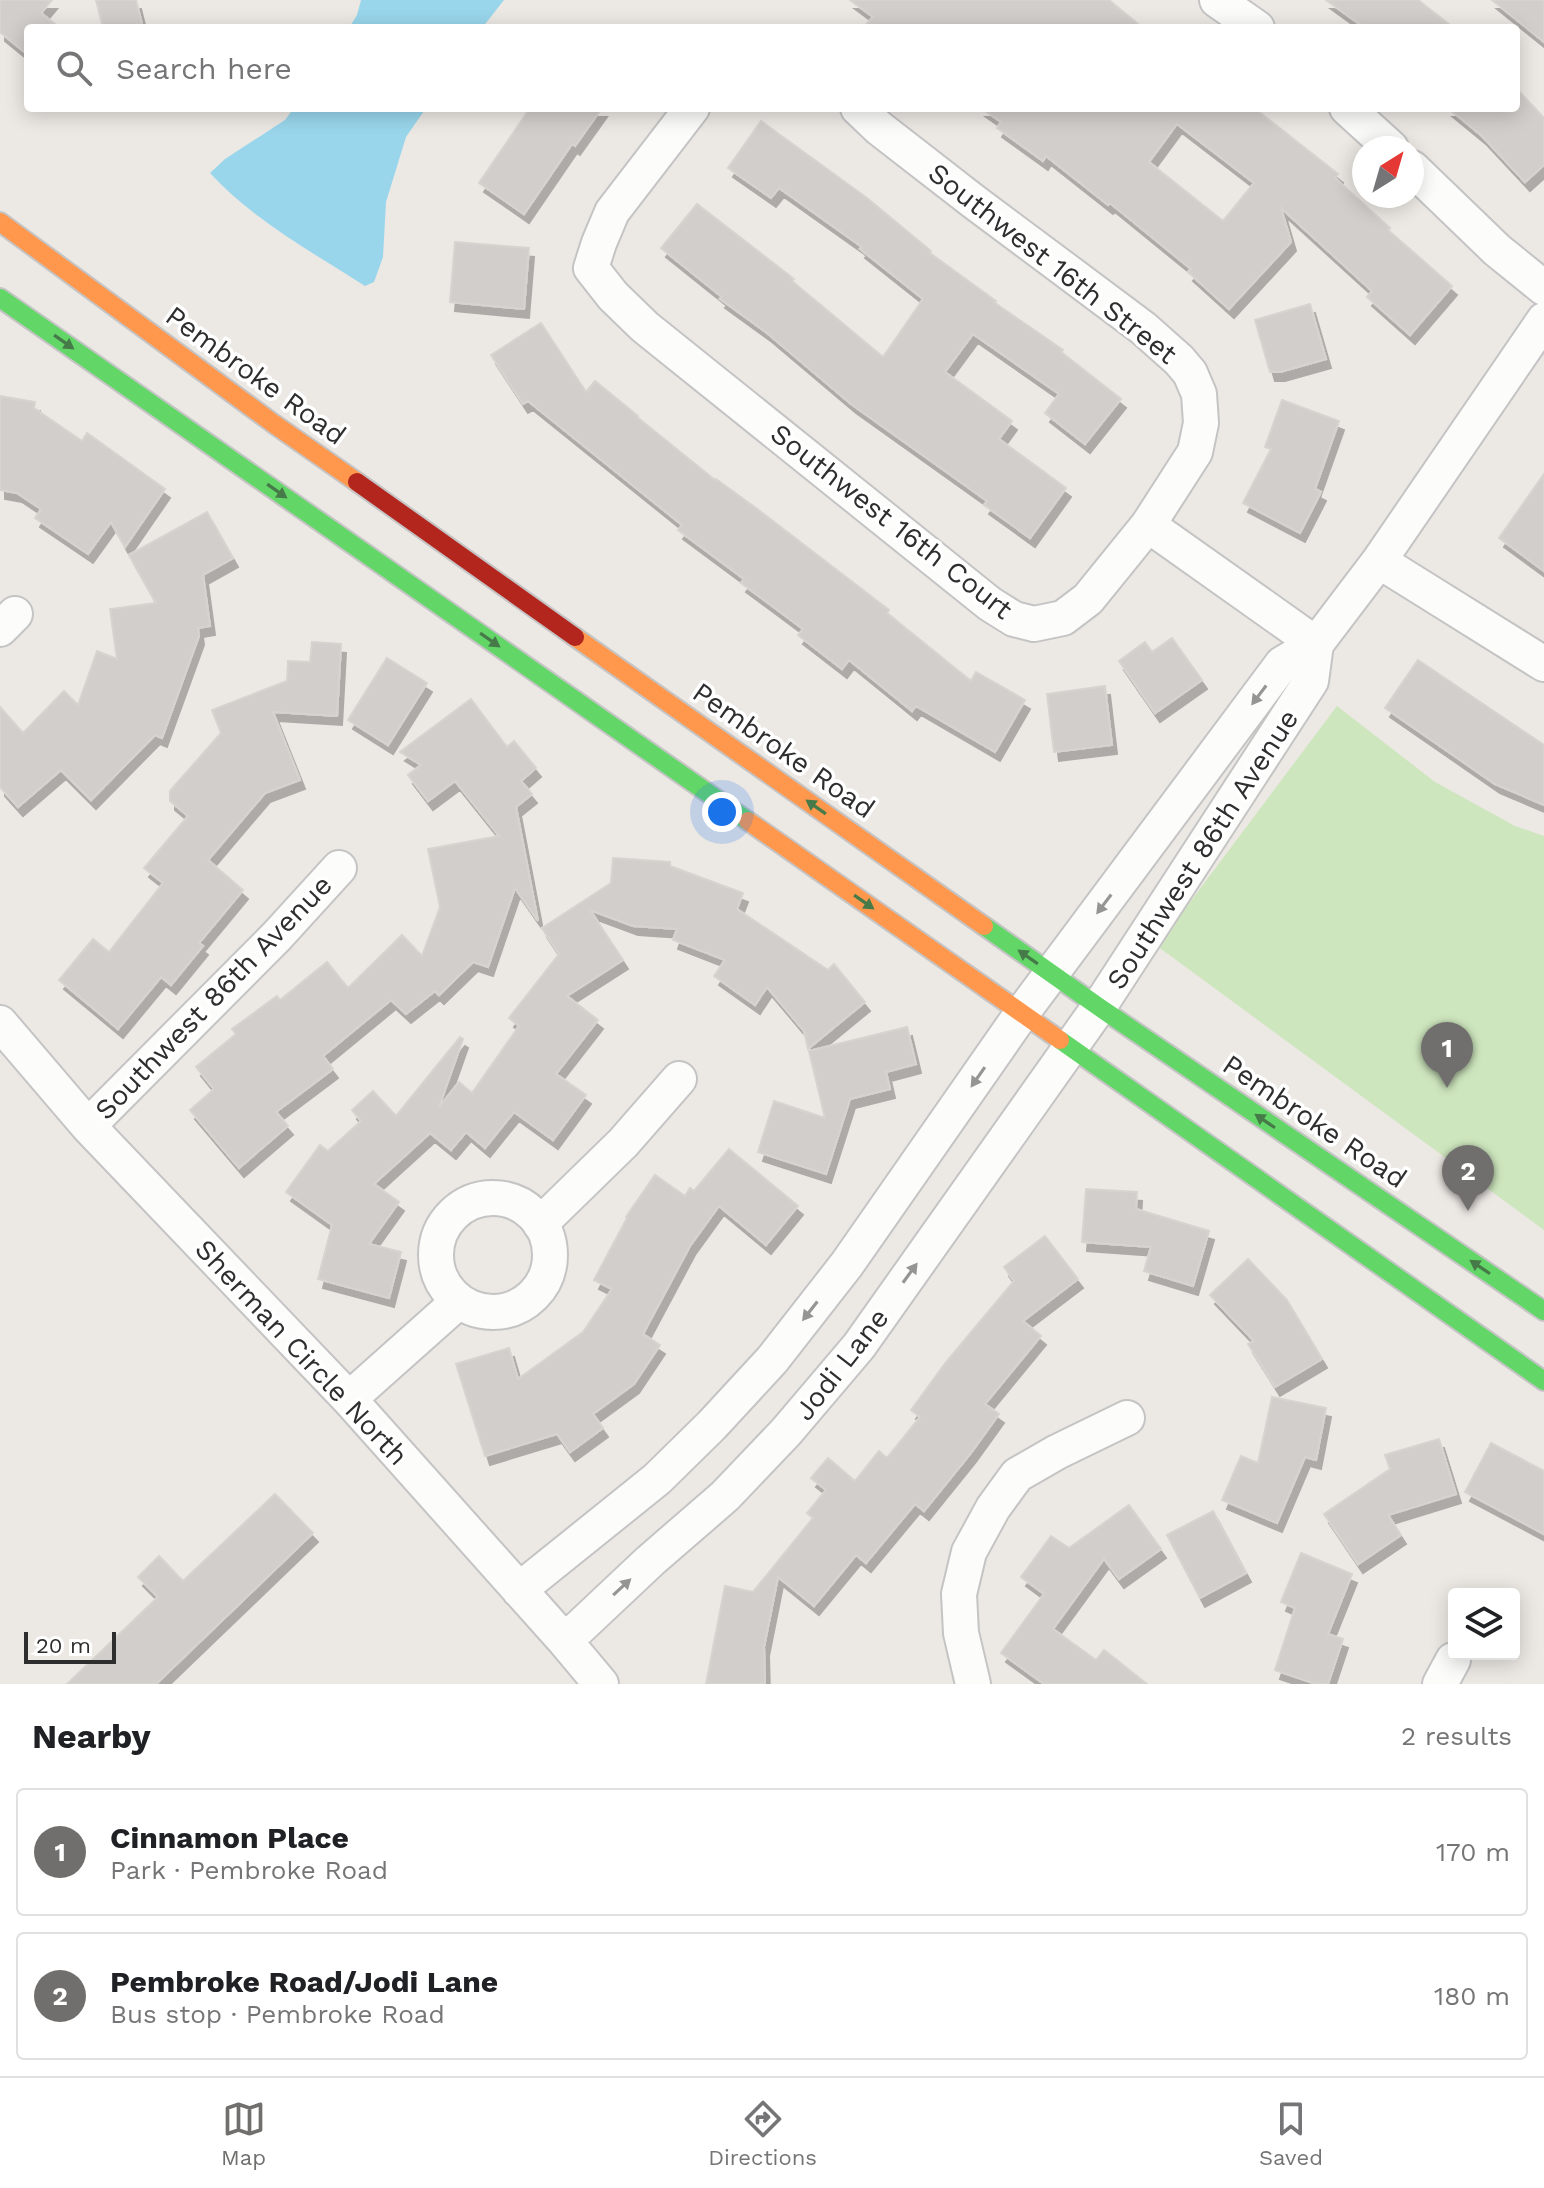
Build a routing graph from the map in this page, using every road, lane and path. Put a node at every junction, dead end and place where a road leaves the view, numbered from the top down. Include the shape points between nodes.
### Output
1 (1217, 0) edge
2 (1251, 24) edge
3 (689, 112) edge
4 (862, 112) edge
5 (1351, 112) edge
6 (1378, 136) edge
7 (1424, 180) edge
8 (0, 222) edge
9 (1544, 288) edge
10 (0, 298) edge
11 (1544, 320) edge
12 (1148, 525) junction
13 (1379, 561) junction
14 (1316, 644) junction
15 (1544, 664) edge
16 (339, 868) dead end
17 (1052, 974) junction
18 (1099, 1007) junction
19 (1022, 1013) junction
20 (0, 1023) edge
21 (1072, 1047) junction
22 (679, 1079) dead end
23 (88, 1126) junction
24 (540, 1224) junction
25 (459, 1301) junction
26 (1544, 1311) edge
27 (1544, 1381) edge
28 (349, 1399) junction
29 (1127, 1418) dead end
30 (519, 1590) junction
31 (565, 1641) junction
32 (601, 1684) edge
33 (973, 1684) edge

1 - 2 street
3 - 12 street, Southwest 16th Court via 612,212 591,268 645,327 1014,619 1034,624 1063,618 1088,599
4 - 12 street, Southwest 16th Street via 1143,328 1190,373 1199,394 1201,423 1195,452
5 - 6 street
7 - 9 street
17 -> 8 main road, Pembroke Road via 274,424
10 -> 19 main road
11 - 13 street, Southwest 86th Avenue
12 - 14 street
13 - 14 street, Southwest 86th Avenue
13 - 15 street
14 -> 17 street, Southwest 86th Avenue via 1282,664
14 - 18 street, Southwest 86th Avenue via 1311,681
16 - 23 street, Southwest 86th Avenue
17 - 18 main road, Pembroke Road
17 - 19 street, Southwest 86th Avenue
18 - 21 street, Southwest 86th Avenue
26 -> 18 main road, Pembroke Road
19 - 21 main road
19 -> 30 street, Jodi Lane via 847,1264 772,1360 657,1479
20 - 23 street, Sherman Circle North
21 - 27 main road
31 -> 21 street, Jodi Lane via 725,1496 786,1432 859,1346
22 - 24 street
23 - 28 street, Sherman Circle North
24 - 25 street via 550,1249 549,1269 528,1301 494,1313
24 - 25 street via 518,1203 499,1198 462,1206 448,1219 435,1253 446,1288
25 - 28 street
28 - 30 street, Sherman Circle North
29 - 33 street via 1017,1475 993,1508 969,1552 959,1594 961,1633
30 - 31 street, Sherman Circle North
31 - 32 street, Sherman Circle North

